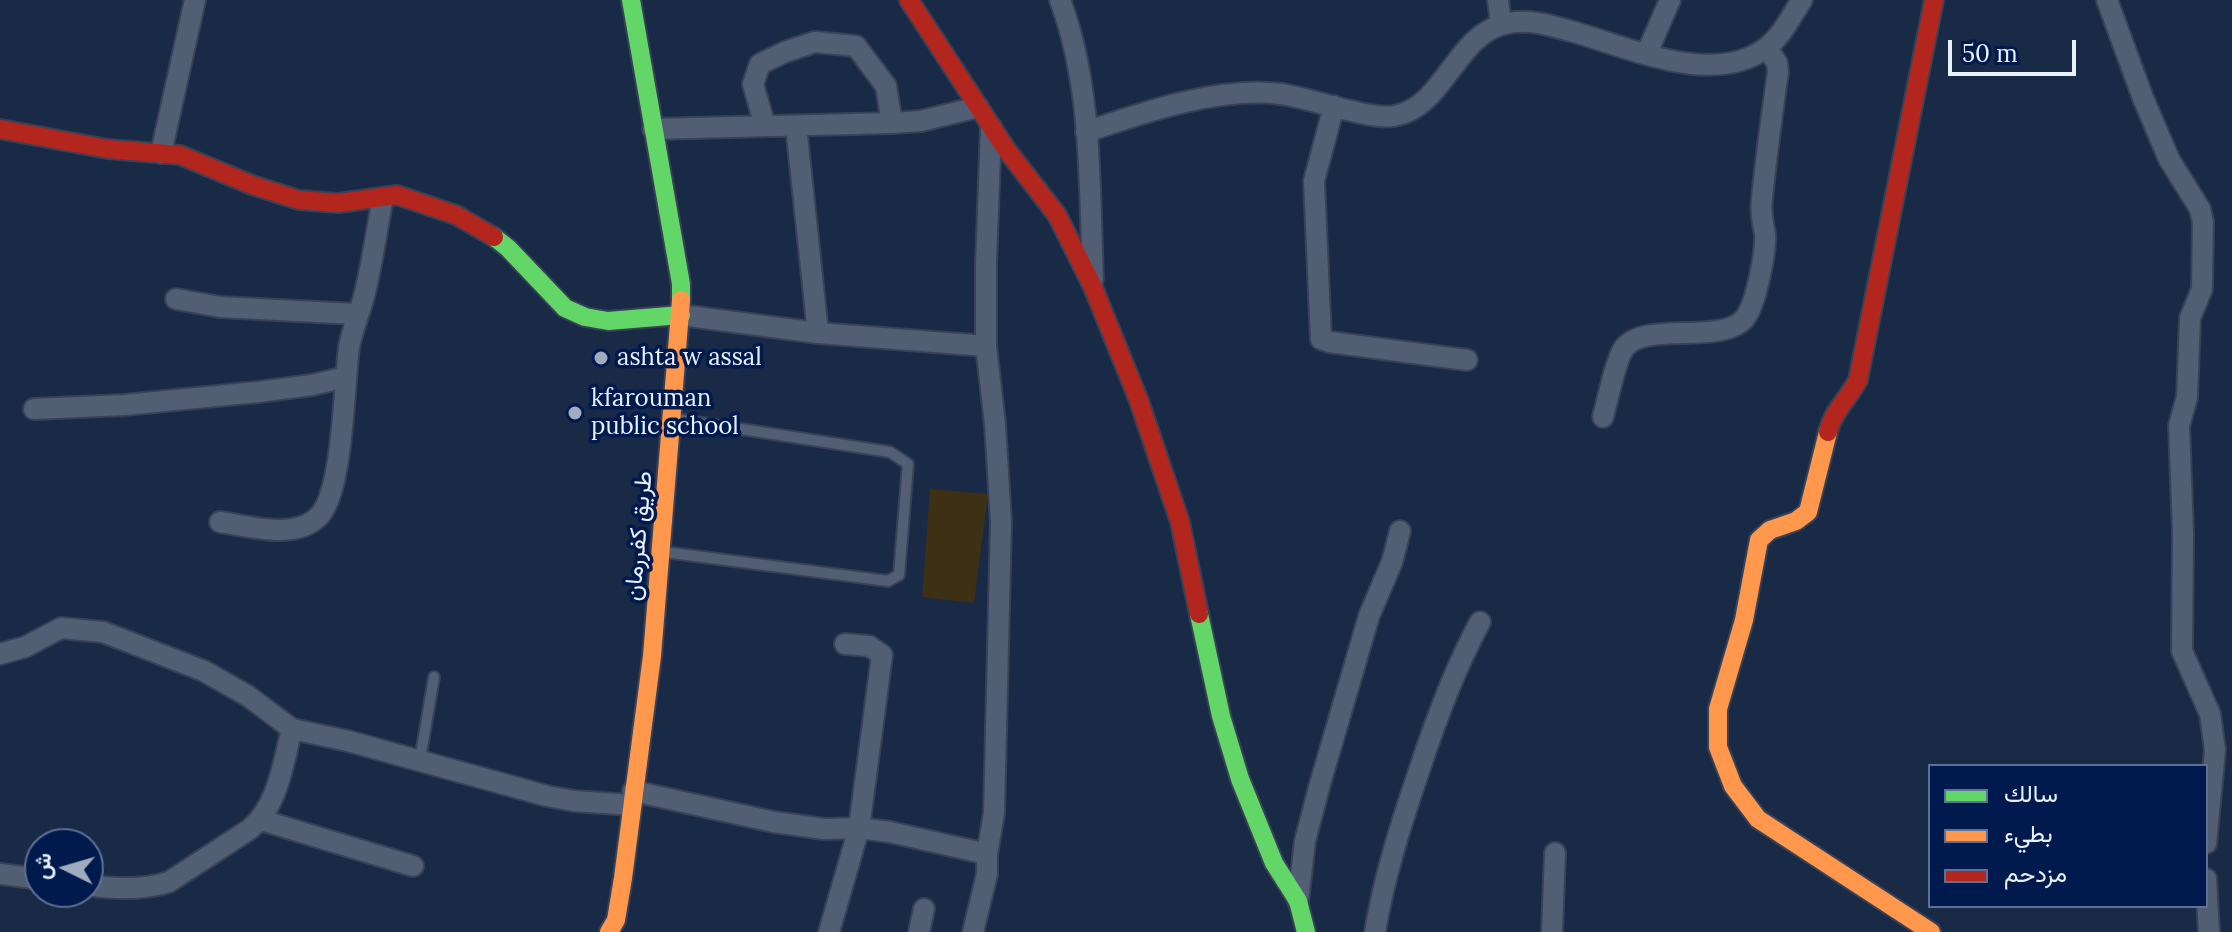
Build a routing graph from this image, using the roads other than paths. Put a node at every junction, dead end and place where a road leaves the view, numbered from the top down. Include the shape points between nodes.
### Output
1 (195, 0) edge
2 (631, 0) edge
3 (909, 0) edge
4 (1060, 0) edge
5 (1498, 0) edge
6 (1670, 0) edge
7 (1802, 0) edge
8 (1934, 0) edge
9 (2107, 0) edge
10 (1501, 25) junction
11 (1767, 48) junction
12 (1647, 53) junction
13 (1334, 106) junction
14 (978, 107) junction
15 (892, 123) junction
16 (765, 126) junction
17 (796, 126) junction
18 (991, 127) junction
19 (0, 129) edge
20 (653, 129) junction
21 (1086, 132) junction
22 (161, 153) junction
23 (383, 198) junction
24 (1093, 287) junction
25 (176, 299) dead end
26 (356, 314) junction
27 (681, 315) junction
28 (818, 333) junction
29 (986, 346) junction
30 (1467, 360) dead end
31 (346, 377) junction
32 (34, 409) dead end
33 (1603, 417) dead end
34 (673, 418) junction
35 (220, 522) dead end
36 (1400, 531) dead end
37 (662, 552) junction
38 (1480, 622) dead end
39 (845, 644) dead end
40 (0, 654) edge
41 (434, 677) dead end
42 (292, 729) junction
43 (420, 760) junction
44 (632, 798) junction
45 (261, 820) junction
46 (2208, 822) edge
47 (859, 828) junction
48 (1555, 853) dead end
49 (987, 854) junction
50 (413, 866) dead end
51 (0, 874) edge
52 (24, 877) edge
53 (104, 886) edge
54 (1298, 901) junction
55 (2208, 908) edge
56 (924, 909) dead end
57 (616, 928) edge
58 (829, 932) edge
59 (919, 932) edge
60 (973, 932) edge
61 (1306, 932) edge
62 (1375, 932) edge
63 (1552, 932) edge
64 (1931, 932) edge
65 (2209, 932) edge

1 - 22 street
2 - 20 street, طريق كفررمان
3 - 14 street
4 - 21 street via 1080,77
5 - 10 street
6 - 12 street
7 - 11 street
8 - 64 street via 1858,380 1832,415 1808,512 1759,540 1745,616 1716,720 1730,781 1758,819
9 - 46 street via 2169,159 2203,222 2202,289 2190,318 2187,397 2179,426 2182,651 2210,714 2215,750
10 - 12 street via 1540,23
10 - 13 street via 1467,48 1420,104 1404,113 1391,117
11 - 12 street via 1725,66
11 - 33 street via 1778,72 1760,218 1765,235 1762,261 1751,306 1745,319 1733,326 1632,340 1622,349
13 - 21 street via 1280,94 1245,94 1144,112
13 - 30 street via 1314,181 1321,339
14 - 15 street
14 - 18 street
15 - 16 street via 886,86 856,46 815,42 760,64 753,84
15 - 17 street
16 - 17 street
16 - 20 street
17 - 28 street
18 - 24 street via 1057,215
18 - 29 street
19 - 22 street
20 - 27 street, طريق كفررمان via 681,284
21 - 24 street
22 - 23 street via 180,155 299,200
23 - 26 street
23 - 27 street via 410,198 472,223 508,248 565,308 585,317 608,321
24 - 54 street via 1180,522 1221,716 1240,779 1274,863
25 - 26 street via 232,308
26 - 31 street
27 - 28 street
27 - 34 street, طريق كفررمان
28 - 29 street
29 - 49 street via 1001,522 994,813
31 - 32 street via 258,392
31 - 35 street via 337,460 320,515 297,528
34 - 37 street, طريق كفررمان
34 - 37 lane via 901,457 908,464 899,575 888,581
36 - 54 street via 1320,784 1305,841
37 - 44 street, طريق كفررمان
38 - 62 street via 1452,674 1436,720 1393,850
39 - 47 street via 869,646 882,655
40 - 42 street via 61,628 103,632 204,671
41 - 43 lane
42 - 43 street
42 - 45 street
43 - 44 street via 574,801
44 - 47 street via 824,829
44 - 57 street, طريق كفررمان
45 - 50 street
45 - 53 street via 169,882
47 - 49 street
47 - 58 street
48 - 63 street
49 - 60 street
51 - 52 street
54 - 61 street
55 - 65 street
56 - 59 street

